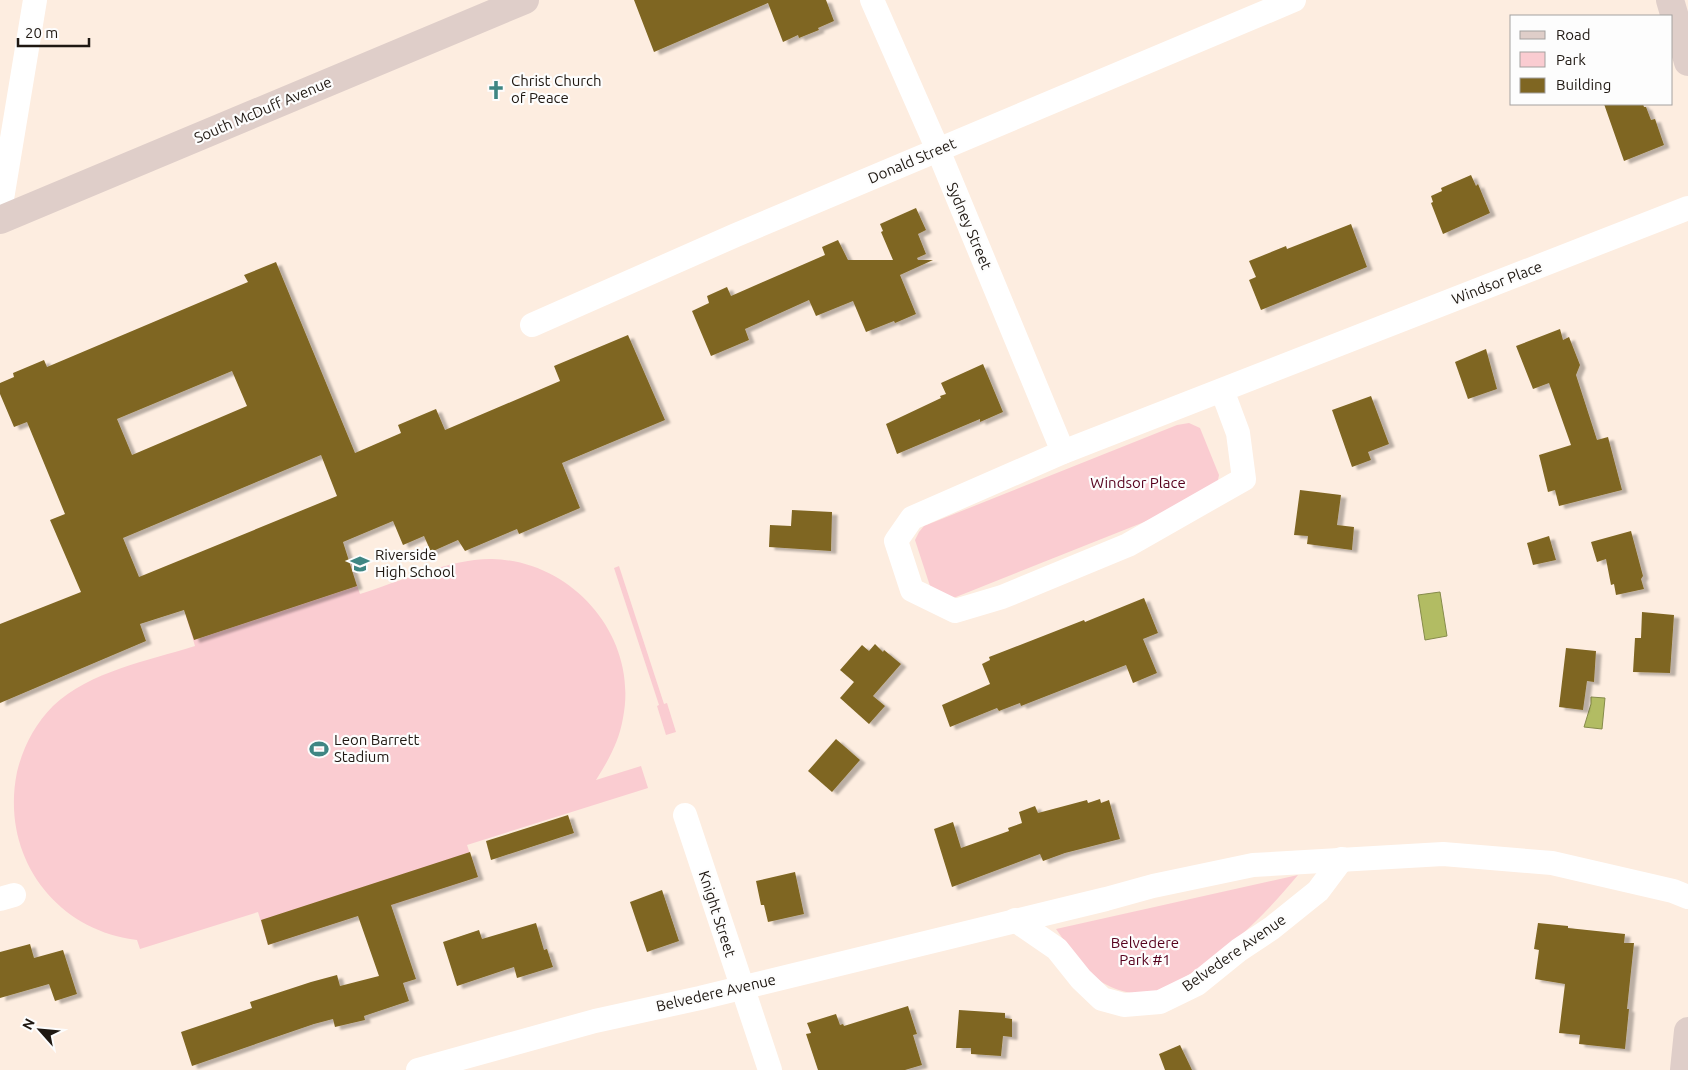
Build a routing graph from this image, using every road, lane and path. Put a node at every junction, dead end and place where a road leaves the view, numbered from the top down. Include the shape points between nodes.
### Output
1 (35, 0) edge
2 (525, 0) edge
3 (872, 0) edge
4 (1670, 0) edge
5 (1285, 2) edge
6 (1688, 62) edge
7 (938, 150) junction
8 (1688, 208) edge
9 (0, 211) edge
10 (0, 220) edge
11 (532, 325) dead end
12 (1222, 390) junction
13 (1063, 452) junction
14 (685, 815) dead end
15 (1342, 859) junction
16 (1688, 897) edge
17 (1016, 920) junction
18 (742, 988) junction
19 (1688, 1031) edge
20 (448, 1066) edge
21 (418, 1070) edge
22 (770, 1070) edge
23 (1684, 1070) edge

1 - 9 street
2 - 10 main road, South McDuff Avenue
3 - 7 street, Sydney Street
4 - 6 main road
5 - 7 street, Donald Street
7 - 11 street, Donald Street via 736,234
7 - 13 street, Sydney Street
8 - 12 street, Windsor Place
12 - 13 street, Windsor Place
12 - 13 street, Windsor Place via 1238,433 1244,479 1128,545 1002,597 955,611 912,590 896,541 912,518
14 - 18 street, Knight Street
15 - 16 street, Belvedere Avenue via 1443,854 1552,863
15 - 17 street, Belvedere Avenue via 1253,865
15 - 17 street, Belvedere Avenue via 1318,891 1272,928 1197,984 1160,1002 1124,1005 1102,999 1057,949
17 - 18 street, Belvedere Avenue
18 - 20 street, Belvedere Avenue via 595,1021
18 - 22 street, Knight Street
19 - 23 main road
20 - 21 street, Belvedere Avenue

